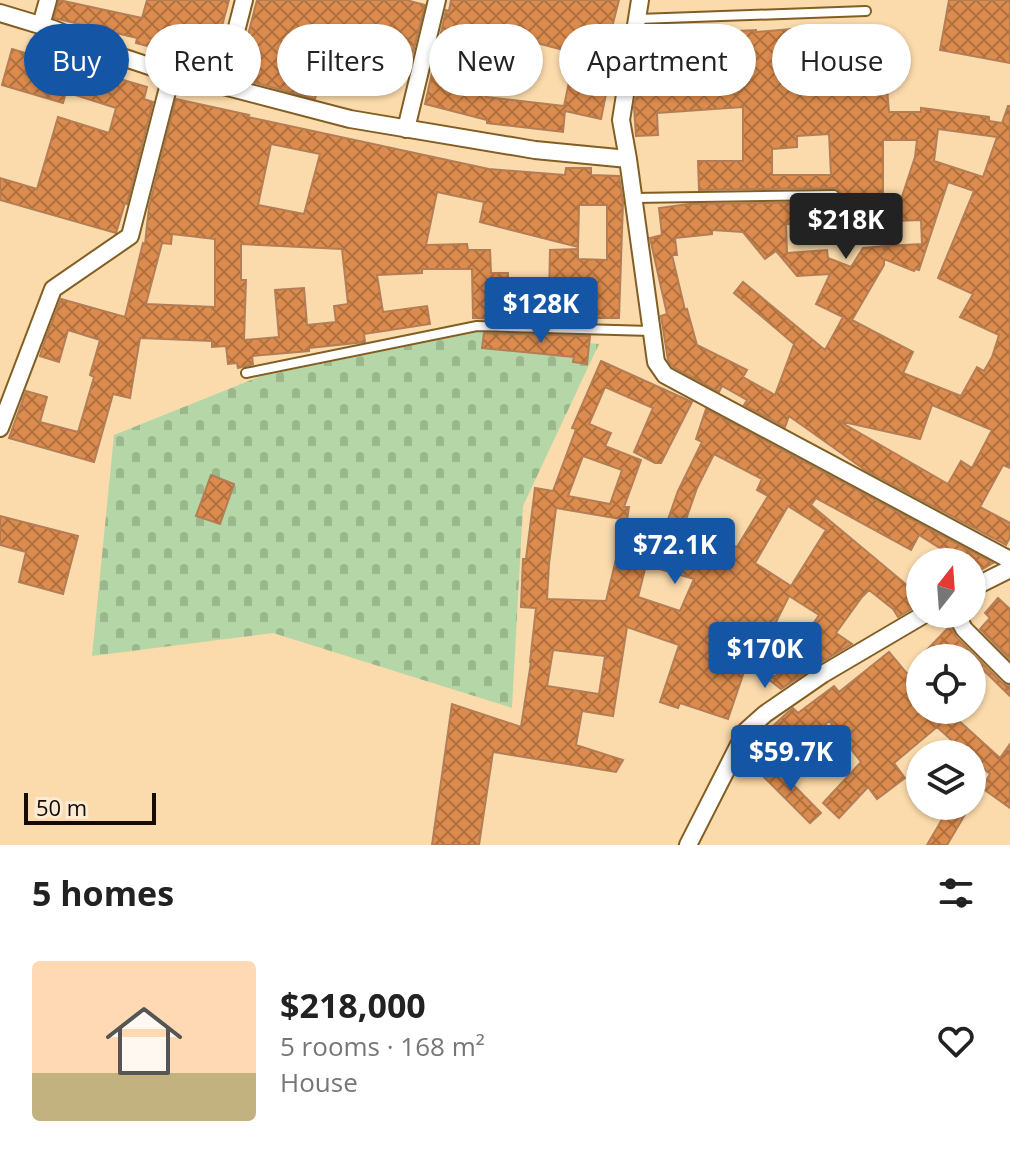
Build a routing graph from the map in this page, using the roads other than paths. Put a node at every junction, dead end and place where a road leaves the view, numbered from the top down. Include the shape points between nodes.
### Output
1 (48, 0) edge
2 (244, 0) edge
3 (437, 0) edge
4 (640, 0) edge
5 (866, 11) dead end
6 (0, 13) edge
7 (637, 19) junction
8 (38, 24) edge
9 (41, 24) edge
10 (238, 24) edge
11 (166, 96) edge
12 (261, 96) edge
13 (406, 129) junction
14 (628, 159) junction
15 (834, 195) dead end
16 (634, 198) junction
17 (652, 331) junction
18 (246, 373) dead end
19 (0, 428) edge
20 (1010, 560) edge
21 (1010, 569) edge
22 (986, 581) edge
23 (906, 625) edge
24 (963, 628) edge
25 (1010, 675) edge
26 (688, 845) edge

1 - 9 street
2 - 10 street
3 - 13 street
4 - 7 street
5 - 7 lane
6 - 8 street
7 - 14 street via 621,120
11 - 19 street via 130,236 53,289
12 - 13 street
13 - 14 street
14 - 16 street
15 - 16 lane
16 - 17 street
17 - 18 lane via 477,326
17 - 20 street via 656,362 665,375
21 - 22 street
23 - 26 street via 823,674 746,731
24 - 25 street

